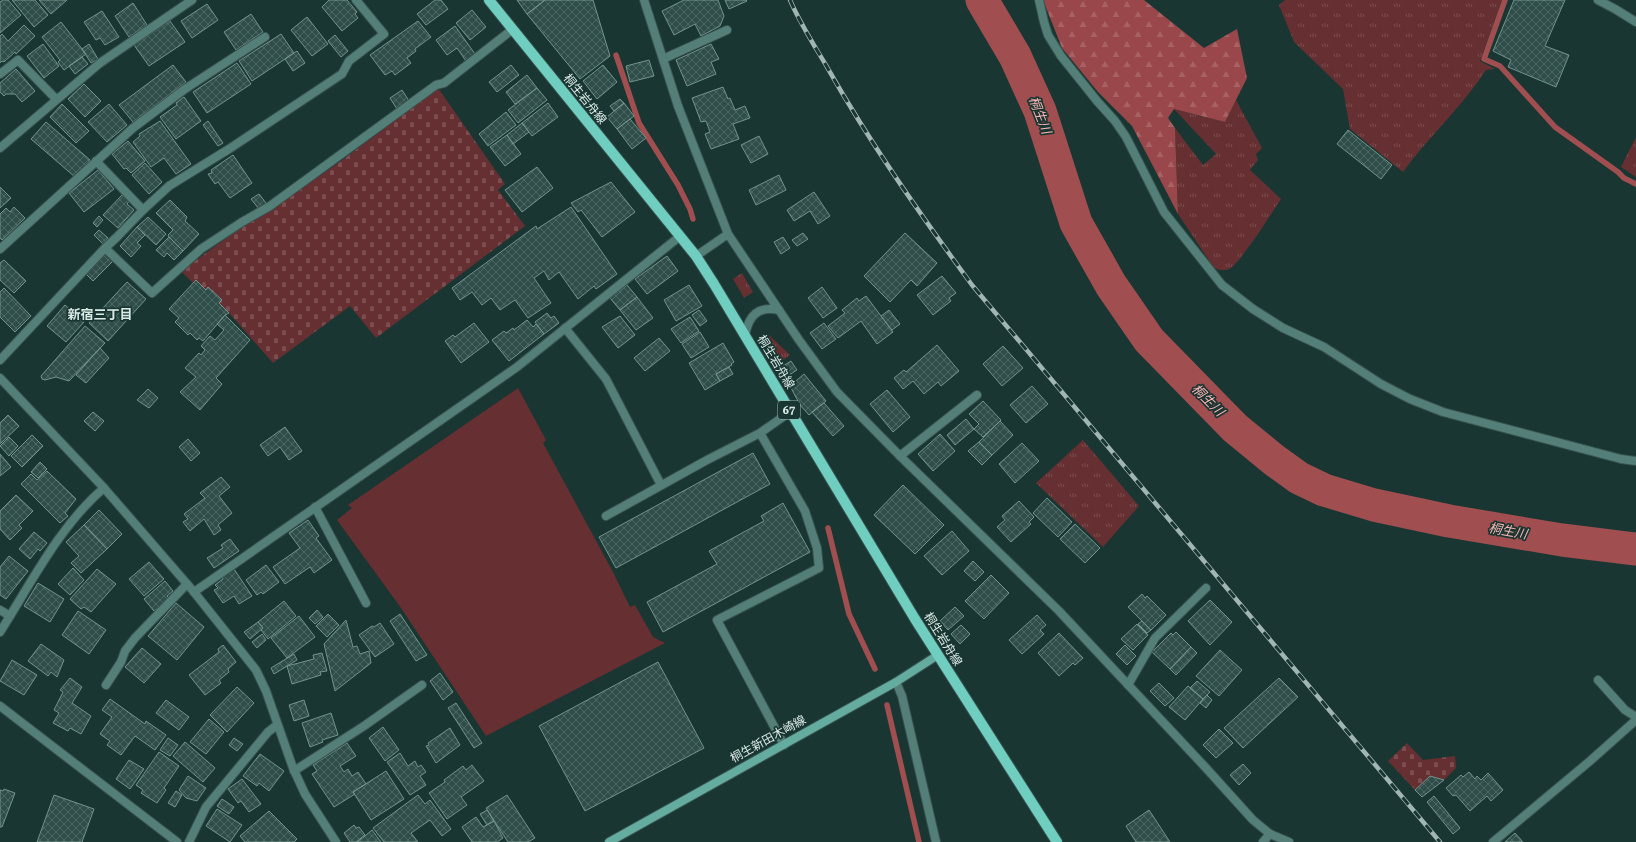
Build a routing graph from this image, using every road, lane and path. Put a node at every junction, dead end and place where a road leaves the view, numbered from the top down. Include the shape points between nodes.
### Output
1 (192, 0) edge
2 (356, 0) edge
3 (489, 0) edge
4 (644, 0) edge
5 (1039, 0) edge
6 (1598, 0) edge
7 (1636, 22) edge
8 (513, 29) junction
9 (727, 30) dead end
10 (265, 37) dead end
11 (663, 59) junction
12 (0, 74) edge
13 (56, 99) junction
14 (0, 148) edge
15 (96, 161) junction
16 (143, 210) junction
17 (728, 234) junction
18 (679, 237) junction
19 (105, 248) junction
20 (0, 250) edge
21 (696, 256) junction
22 (779, 310) junction
23 (565, 328) junction
24 (745, 335) junction
25 (0, 360) edge
26 (0, 378) edge
27 (977, 395) dead end
28 (790, 412) junction
29 (760, 433) junction
30 (900, 456) junction
31 (1636, 461) edge
32 (661, 485) junction
33 (104, 488) junction
34 (315, 507) junction
35 (606, 516) dead end
36 (187, 584) junction
37 (1206, 588) dead end
38 (194, 592) junction
39 (366, 603) dead end
40 (0, 610) edge
41 (10, 616) junction
42 (0, 632) edge
43 (938, 655) junction
44 (1598, 680) dead end
45 (896, 682) junction
46 (106, 685) dead end
47 (422, 685) dead end
48 (1128, 685) junction
49 (0, 706) edge
50 (1636, 718) edge
51 (277, 725) junction
52 (784, 745) junction
53 (294, 770) junction
54 (1270, 834) junction
55 (177, 842) edge
56 (189, 842) edge
57 (336, 842) edge
58 (609, 842) edge
59 (936, 842) edge
60 (1057, 842) edge
61 (1263, 842) edge
62 (1289, 842) edge
63 (1493, 842) edge

1 - 13 street via 100,63
2 - 16 street via 384,34 349,61 342,74 170,186
3 - 8 main road, 桐生岩舟線 / 67
4 - 11 street
5 - 31 street via 1048,35 1077,77 1126,137 1164,212 1222,285 1253,309 1283,328 1324,347 1381,384 1410,399 1444,412
6 - 7 street
8 - 18 main road, 桐生岩舟線 / 67
8 - 19 street via 444,83 436,85 282,197 201,249 152,293
9 - 11 street
10 - 15 street via 185,89 133,128
11 - 17 street via 678,106
12 - 13 street via 18,60
13 - 14 street
15 - 16 street
15 - 20 street
16 - 19 street
17 - 21 street
17 - 22 street
18 - 21 main road, 桐生岩舟線 / 67
18 - 23 street
19 - 25 street
21 - 24 main road, 桐生岩舟線 / 67
22 - 24 street via 762,310 754,314 747,324
22 - 30 street via 837,392
23 - 32 street via 606,379
23 - 34 street via 511,371
24 - 28 main road, 桐生岩舟線 / 67
26 - 33 street
27 - 30 street
28 - 29 street
28 - 43 main road, 桐生岩舟線 / 67
29 - 32 street
29 - 52 street via 805,511 817,548 819,568 716,620
30 - 48 street via 1058,610
32 - 35 street
33 - 36 street
33 - 41 street via 84,508 55,546
34 - 38 street
34 - 39 street
36 - 38 street
36 - 46 street via 135,638
37 - 48 street via 1155,638
38 - 51 street via 256,670 262,680
40 - 41 street
41 - 42 street
43 - 45 main road, 桐生新田木崎線
43 - 60 main road, 桐生岩舟線 / 67
44 - 50 street via 1625,710
45 - 52 main road, 桐生新田木崎線
45 - 59 street via 902,696
47 - 53 street via 364,726
48 - 54 street via 1253,820
49 - 55 street
50 - 63 street via 1590,761
51 - 53 street
51 - 56 street via 268,732 206,807
52 - 58 main road, 桐生新田木崎線
53 - 57 street via 308,800
54 - 61 street
54 - 62 street

